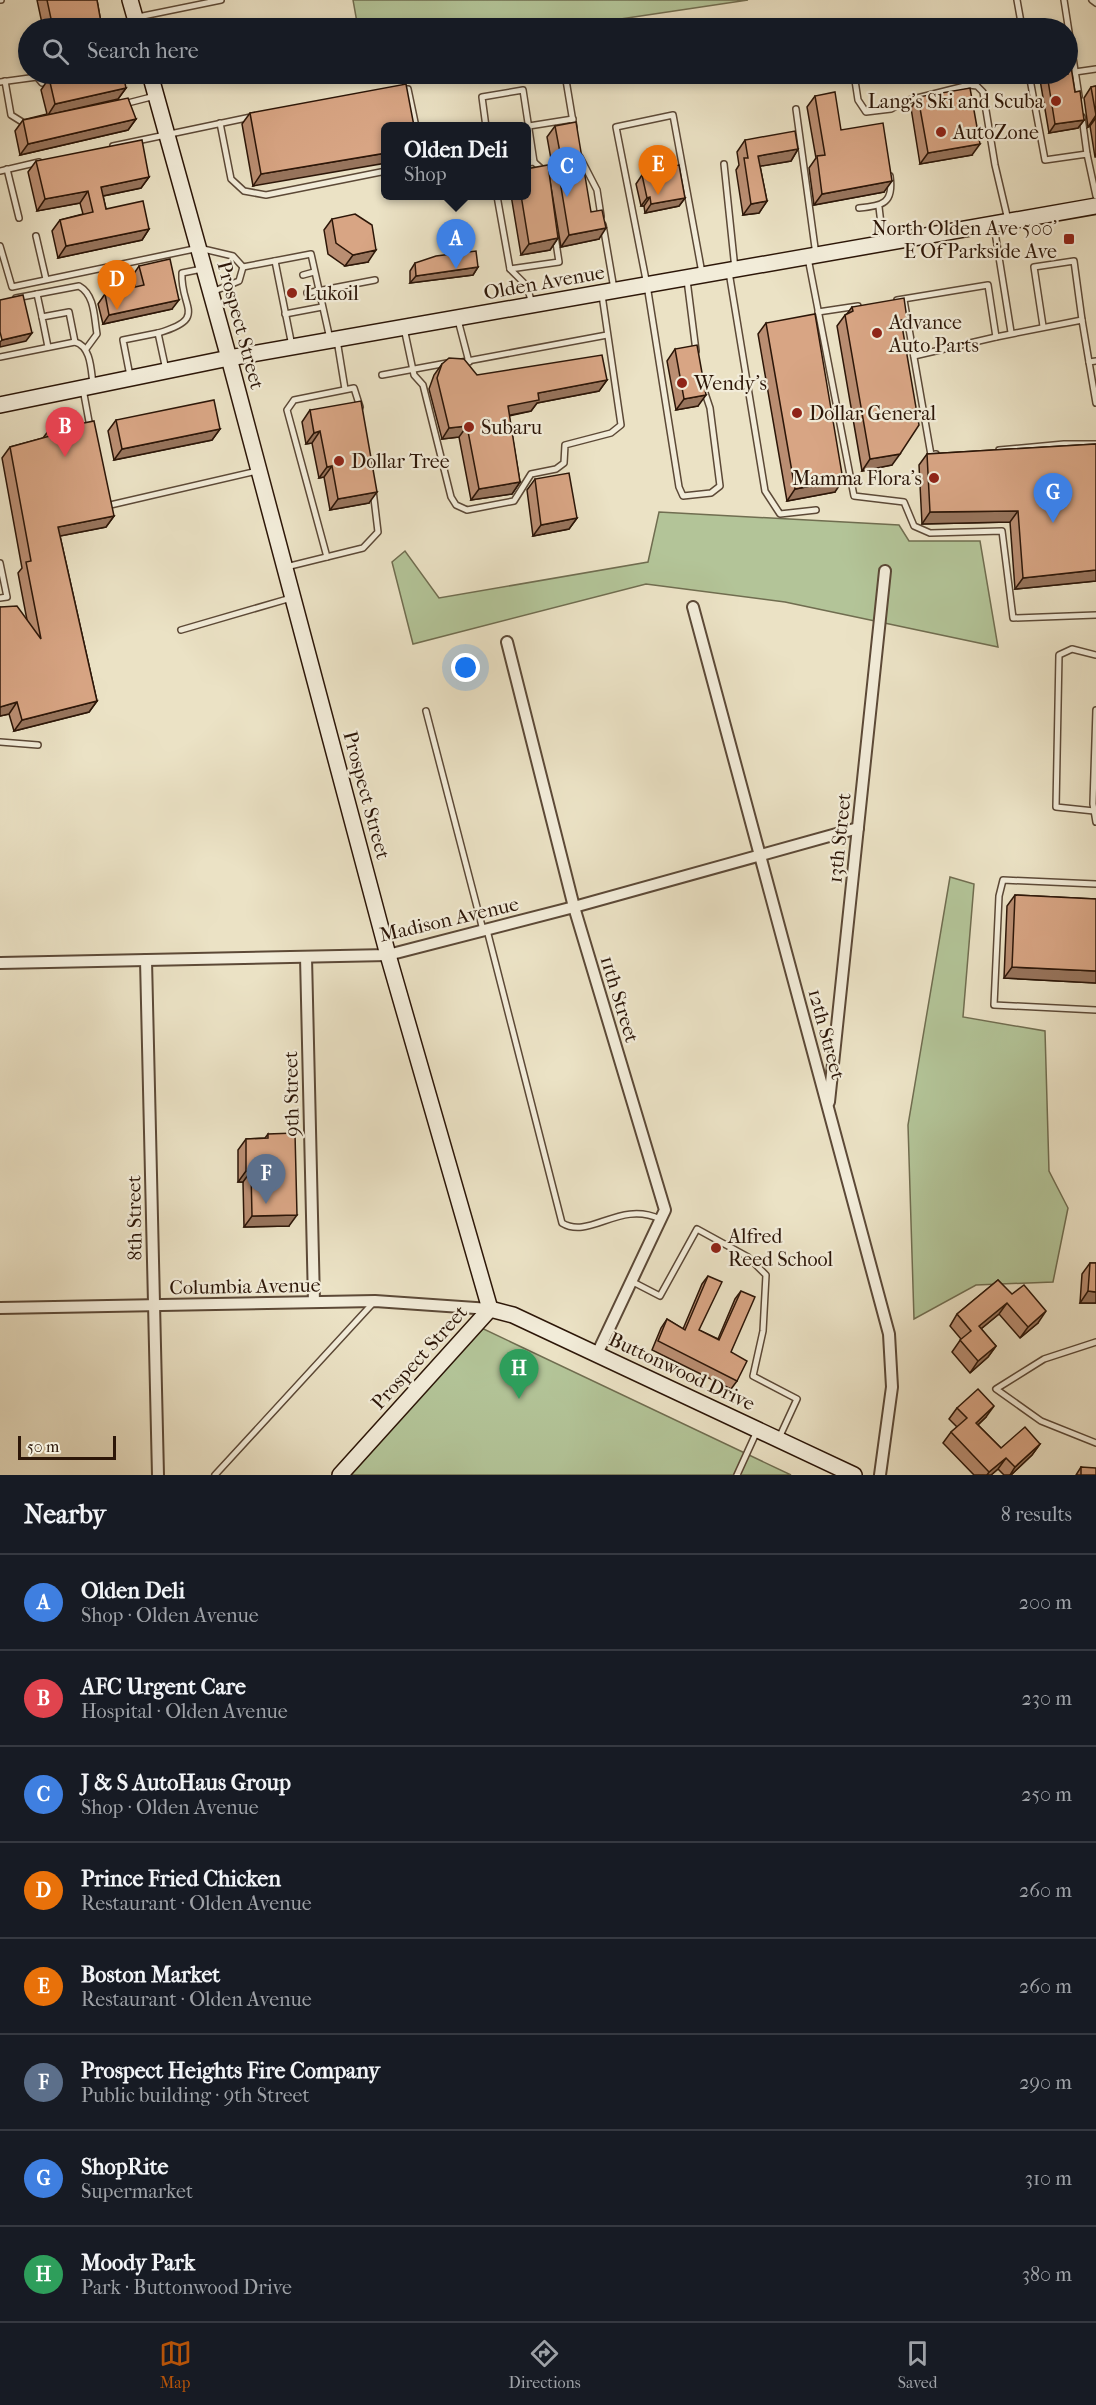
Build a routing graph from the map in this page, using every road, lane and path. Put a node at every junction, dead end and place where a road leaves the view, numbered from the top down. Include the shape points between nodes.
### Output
1 (130, 0) edge
2 (221, 0) edge
3 (1017, 0) edge
4 (1064, 0) edge
5 (1092, 0) edge
6 (1096, 3) edge
7 (135, 18) edge
8 (154, 18) edge
9 (1020, 18) edge
10 (1067, 18) edge
11 (1096, 69) edge
12 (1078, 72) edge
13 (18, 79) edge
14 (3, 82) edge
15 (153, 84) edge
16 (568, 84) edge
17 (856, 84) edge
18 (1031, 84) edge
19 (1077, 84) edge
20 (396, 91) edge
21 (157, 96) junction
22 (111, 107) edge
23 (796, 110) dead end
24 (876, 113) junction
25 (255, 116) edge
26 (573, 119) junction
27 (415, 122) edge
28 (485, 122) edge
29 (528, 122) edge
30 (37, 123) edge
31 (220, 123) junction
32 (878, 123) edge
33 (531, 126) edge
34 (574, 130) edge
35 (167, 134) junction
36 (531, 140) edge
37 (106, 147) edge
38 (578, 153) edge
39 (1088, 154) junction
40 (51, 160) edge
41 (531, 162) edge
42 (534, 162) junction
43 (724, 164) dead end
44 (3, 170) edge
45 (381, 172) edge
46 (889, 172) edge
47 (546, 183) edge
48 (1096, 196) edge
49 (498, 200) edge
50 (1096, 206) edge
51 (879, 207) junction
52 (859, 208) dead end
53 (19, 218) dead end
54 (1001, 223) junction
55 (554, 228) edge
56 (36, 236) dead end
57 (883, 244) junction
58 (0, 246) edge
59 (199, 248) junction
60 (812, 257) junction
61 (275, 261) junction
62 (243, 267) junction
63 (204, 269) junction
64 (510, 269) junction
65 (732, 271) junction
66 (314, 272) junction
67 (303, 275) dead end
68 (694, 277) junction
69 (46, 279) junction
70 (375, 280) dead end
71 (647, 285) junction
72 (318, 291) junction
73 (211, 292) junction
74 (608, 292) junction
75 (307, 293) dead end
76 (37, 294) junction
77 (904, 298) junction
78 (9, 300) edge
79 (893, 300) edge
80 (870, 304) edge
81 (533, 305) junction
82 (322, 307) junction
83 (818, 312) junction
84 (285, 314) junction
85 (42, 317) junction
86 (458, 319) junction
87 (1082, 320) junction
88 (1043, 327) junction
89 (404, 328) junction
90 (1011, 332) junction
91 (158, 333) junction
92 (607, 335) junction
93 (996, 337) junction
94 (333, 340) junction
95 (75, 342) junction
96 (48, 347) junction
97 (293, 348) junction
98 (86, 349) junction
99 (697, 355) edge
100 (914, 356) junction
101 (0, 357) edge
102 (229, 358) junction
103 (1096, 361) edge
104 (469, 362) junction
105 (1089, 363) junction
106 (413, 369) junction
107 (166, 371) junction
108 (382, 375) dead end
109 (130, 378) junction
110 (88, 387) junction
111 (703, 387) edge
112 (345, 389) junction
113 (1096, 403) edge
114 (0, 405) edge
115 (362, 418) edge
116 (91, 431) edge
117 (1096, 444) edge
118 (986, 451) edge
119 (942, 454) edge
120 (259, 470) junction
121 (372, 485) edge
122 (103, 496) edge
123 (816, 510) dead end
124 (327, 557) junction
125 (0, 563) edge
126 (285, 568) junction
127 (885, 571) dead end
128 (293, 597) junction
129 (0, 598) edge
130 (693, 607) dead end
131 (1096, 615) edge
132 (181, 630) dead end
133 (507, 642) dead end
134 (1096, 655) edge
135 (1096, 710) edge
136 (426, 711) dead end
137 (0, 742) edge
138 (38, 745) dead end
139 (1094, 811) junction
140 (1096, 822) edge
141 (858, 828) junction
142 (760, 855) junction
143 (1096, 884) edge
144 (574, 907) junction
145 (485, 930) junction
146 (388, 955) junction
147 (306, 957) junction
148 (146, 960) junction
149 (0, 963) edge
150 (1096, 1010) edge
151 (828, 1109) junction
152 (660, 1219) junction
153 (631, 1281) junction
154 (375, 1301) junction
155 (314, 1302) junction
156 (154, 1305) junction
157 (0, 1308) edge
158 (490, 1309) junction
159 (1096, 1342) edge
160 (597, 1354) junction
161 (757, 1430) junction
162 (778, 1440) junction
163 (1096, 1443) edge
164 (158, 1475) edge
165 (215, 1475) edge
166 (340, 1475) edge
167 (737, 1475) edge
168 (854, 1475) edge
169 (880, 1475) edge

1 - 7 street
2 - 8 lane
3 - 9 lane
4 - 10 lane
5 - 6 lane
11 - 12 lane
13 - 14 lane
14 - 30 lane via 11,115 26,125
15 - 21 street, Prospect Street
16 - 26 lane
17 - 24 lane via 861,107
18 - 39 lane via 1045,160
19 - 39 lane
20 - 27 lane via 408,89
21 - 22 lane
21 - 35 street, Prospect Street
23 - 60 lane
24 - 32 lane
24 - 54 lane via 938,92 977,86 983,92
25 - 31 lane
26 - 33 lane
26 - 34 lane
28 - 29 lane via 482,97 524,90
31 - 35 lane
31 - 45 lane via 230,175 244,191 266,195
35 - 37 lane
35 - 59 street, Prospect Street
36 - 42 lane
38 - 74 lane via 597,190
39 - 48 lane
40 - 44 lane
41 - 42 lane
42 - 47 lane via 544,172
43 - 65 lane
44 - 53 lane
46 - 51 lane via 892,190
49 - 64 lane
50 - 54 street, Olden Avenue
51 - 52 lane
51 - 57 lane
54 - 57 street, Olden Avenue
54 - 90 lane
55 - 64 lane via 559,262
56 - 69 lane
57 - 60 street, Olden Avenue
58 - 69 lane via 12,287
59 - 62 lane via 233,256
59 - 63 street, Prospect Street
59 - 69 lane
60 - 65 street, Olden Avenue
60 - 83 lane
61 - 62 lane
61 - 66 lane via 311,254
61 - 84 lane via 282,279
62 - 73 lane via 239,281
63 - 73 street, Prospect Street
63 - 91 lane via 182,273 187,319 180,326
64 - 81 lane via 527,286
65 - 68 street, Olden Avenue
65 - 123 lane via 765,491 780,514
66 - 67 lane
66 - 72 lane
68 - 71 street, Olden Avenue
68 - 71 lane via 673,115 616,127
68 - 99 lane
70 - 72 lane
71 - 74 street, Olden Avenue
71 - 111 lane via 683,496 711,493 720,486 710,408
72 - 75 lane
72 - 82 lane
73 - 102 street, Prospect Street
74 - 81 street, Olden Avenue
74 - 92 lane
76 - 78 lane
76 - 85 lane
76 - 98 lane via 79,286 86,290 97,334
77 - 79 lane
77 - 93 lane via 988,285
77 - 100 lane
80 - 83 lane
81 - 86 street, Olden Avenue
82 - 84 lane
82 - 94 lane
83 - 131 lane via 854,496 904,502 914,526 930,533 1002,531 1013,618
84 - 97 lane
85 - 95 lane via 69,312
85 - 96 lane
86 - 89 street, Olden Avenue
86 - 104 lane
87 - 88 lane
87 - 88 lane via 1074,261 1034,267
87 - 105 lane
88 - 90 lane
89 - 94 street, Olden Avenue
89 - 106 lane
90 - 93 lane
91 - 107 lane
91 - 109 lane via 123,339
92 - 104 lane
92 - 106 lane via 621,425 611,433 565,445 564,463 556,469 531,474 514,501 467,510 456,505 451,497 423,385
93 - 100 lane
94 - 97 street, Olden Avenue
94 - 112 lane
95 - 96 lane
95 - 98 lane
96 - 101 lane
97 - 102 street, Olden Avenue
98 - 110 lane
100 - 119 lane via 931,454
102 - 107 street, Olden Avenue
102 - 120 street, Prospect Street
103 - 105 lane
104 - 106 lane
105 - 113 lane
106 - 108 lane
107 - 109 street, Olden Avenue
109 - 110 street, Olden Avenue
110 - 114 street, Olden Avenue
110 - 116 lane
112 - 115 lane via 354,388 359,396
112 - 124 lane via 294,400 287,410
117 - 118 lane
120 - 122 lane via 105,507
120 - 126 street, Prospect Street
121 - 124 lane via 378,532 363,548
124 - 126 lane
125 - 129 lane via 7,597
126 - 128 street, Prospect Street
127 - 141 street, 13th Street
128 - 132 lane
128 - 146 street, Prospect Street
130 - 142 street, 12th Street
133 - 144 street, 11th Street
134 - 139 lane via 1072,648 1059,655 1056,807
135 - 139 lane
136 - 145 lane
137 - 138 lane
139 - 140 lane
141 - 142 street, Madison Avenue
141 - 151 street, 13th Street
142 - 144 street, Madison Avenue
142 - 151 street, 12th Street
143 - 150 lane via 1003,880 994,1005
144 - 145 street, Madison Avenue
144 - 152 street, 11th Street via 664,1210
145 - 146 street, Madison Avenue
145 - 152 lane via 562,1223 581,1228 635,1212
146 - 147 street, Madison Avenue
146 - 158 street, Prospect Street
147 - 148 street, Madison Avenue
147 - 155 street, 9th Street
148 - 149 street, Madison Avenue
148 - 156 street, 8th Street
151 - 169 street, 12th Street via 889,1334 892,1387
152 - 153 street, 11th Street
153 - 160 street, 11th Street
153 - 162 lane via 660,1296 697,1229 748,1257 760,1269 765,1275 763,1331 753,1376 797,1400
154 - 155 street, Columbia Avenue
154 - 158 street, Columbia Avenue
154 - 165 lane
155 - 156 street, Columbia Avenue
156 - 157 street, Columbia Avenue
156 - 164 street, 8th Street
158 - 160 street, Buttonwood Drive via 513,1315
158 - 166 street, Prospect Street
159 - 163 lane via 1044,1359 996,1389 1041,1421
160 - 161 street, Buttonwood Drive
161 - 162 street, Buttonwood Drive
161 - 167 lane
162 - 168 street, Buttonwood Drive

